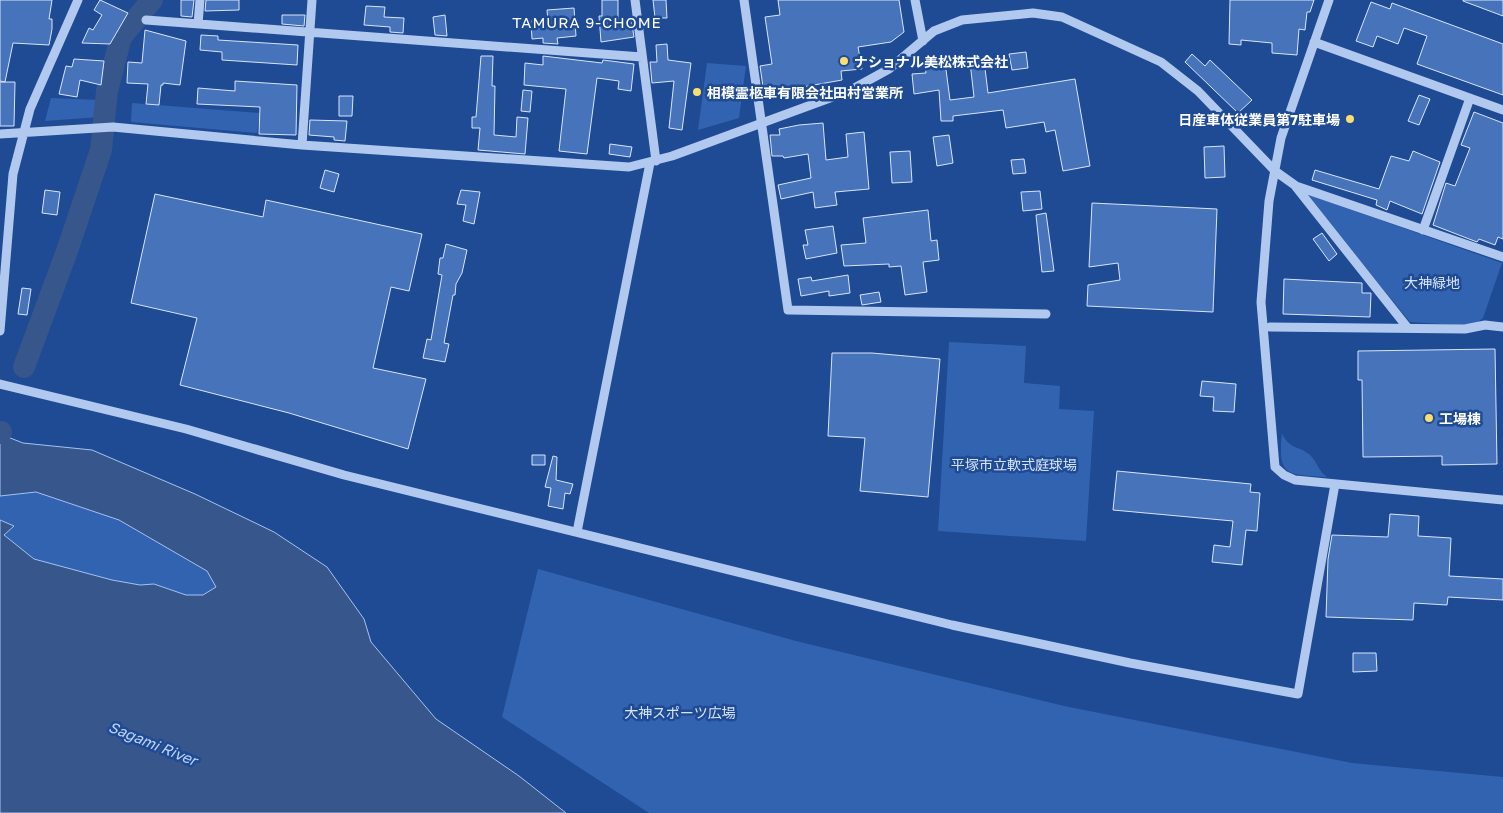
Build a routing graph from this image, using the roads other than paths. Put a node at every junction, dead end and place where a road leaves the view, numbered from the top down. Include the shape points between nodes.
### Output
1 (78, 0) edge
2 (200, 0) edge
3 (312, 0) edge
4 (635, 0) edge
5 (744, 0) edge
6 (915, 0) edge
7 (1329, 0) edge
8 (146, 20) dead end
9 (198, 24) junction
10 (309, 32) junction
11 (923, 41) junction
12 (1314, 42) junction
13 (642, 57) junction
14 (1470, 98) junction
15 (1503, 110) edge
16 (760, 124) junction
17 (24, 131) junction
18 (0, 134) edge
19 (302, 145) junction
20 (653, 162) junction
21 (1275, 171) junction
22 (1298, 189) junction
23 (1423, 230) junction
24 (1503, 257) edge
25 (1046, 314) dead end
26 (1, 326) edge
27 (1270, 327) dead end
28 (1406, 327) junction
29 (1503, 327) edge
30 (0, 384) edge
31 (1335, 484) junction
32 (1503, 500) edge
33 (577, 532) junction

1 - 17 street via 30,109
2 - 9 street
3 - 10 street
4 - 13 street
5 - 16 street
6 - 11 street
7 - 12 street
8 - 9 street
9 - 10 street
10 - 13 street
10 - 19 street
11 - 16 street via 889,69 866,82
11 - 21 street via 934,31 962,20 1033,13 1062,17 1161,62 1198,91
12 - 14 street
12 - 21 street via 1281,138
13 - 20 street
14 - 15 street
14 - 23 street
16 - 20 street
16 - 25 street via 788,310
17 - 18 street
17 - 19 street via 98,126
17 - 26 street via 13,174
19 - 20 street via 562,164 629,167
20 - 33 street
21 - 22 street
21 - 31 street via 1268,210 1262,302 1275,467 1284,476 1295,480
22 - 23 street
22 - 28 street
23 - 24 street
27 - 28 street
28 - 29 street
30 - 33 street via 186,429 305,464
31 - 32 street
31 - 33 street via 1298,694 1031,642

